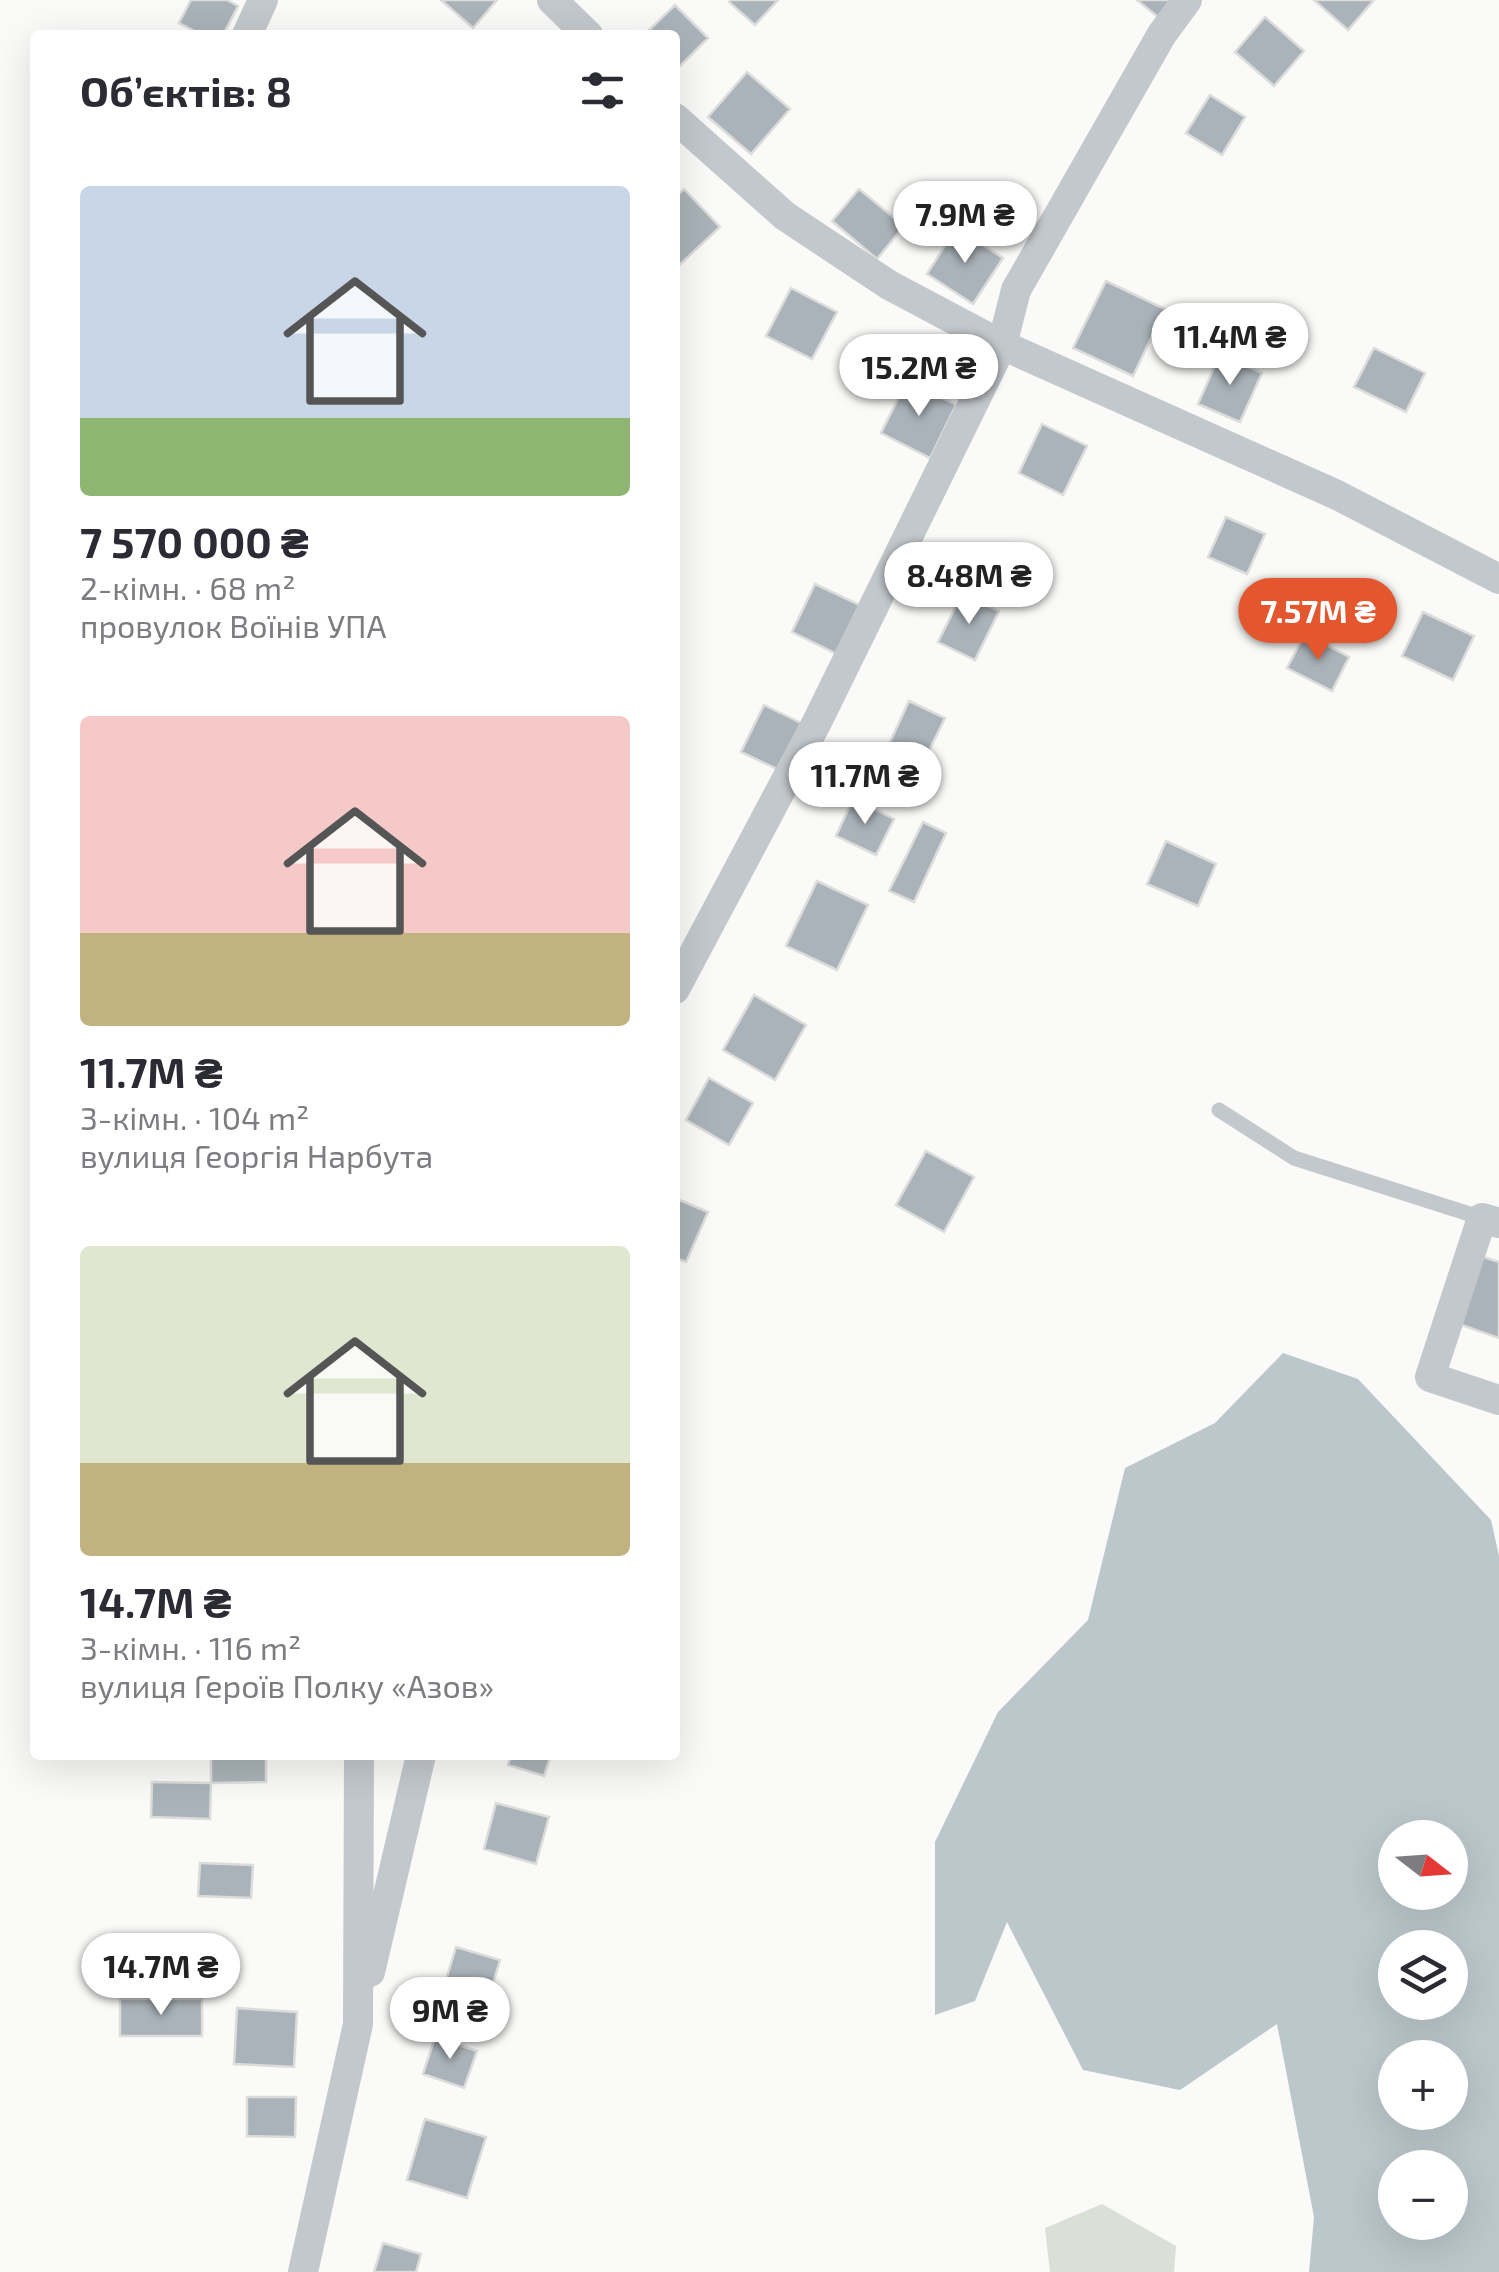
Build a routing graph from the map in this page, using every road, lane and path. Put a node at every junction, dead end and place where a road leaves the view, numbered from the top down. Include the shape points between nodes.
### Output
1 (263, 0) edge
2 (552, 0) edge
3 (1187, 0) edge
4 (250, 30) edge
5 (583, 30) edge
6 (680, 122) edge
7 (1002, 346) junction
8 (1499, 579) edge
9 (680, 980) edge
10 (1219, 1110) dead end
11 (1491, 1220) edge
12 (1499, 1400) edge
13 (358, 1760) edge
14 (420, 1760) edge
15 (358, 2024) junction
16 (303, 2272) edge

1 - 4 street
2 - 5 street
3 - 7 street via 1016,290
6 - 7 street via 785,216 889,285
7 - 8 street via 1338,494
7 - 9 street via 816,724
10 - 11 lane via 1294,1158
11 - 12 street via 1430,1377
13 - 15 street
14 - 15 street
15 - 16 street

